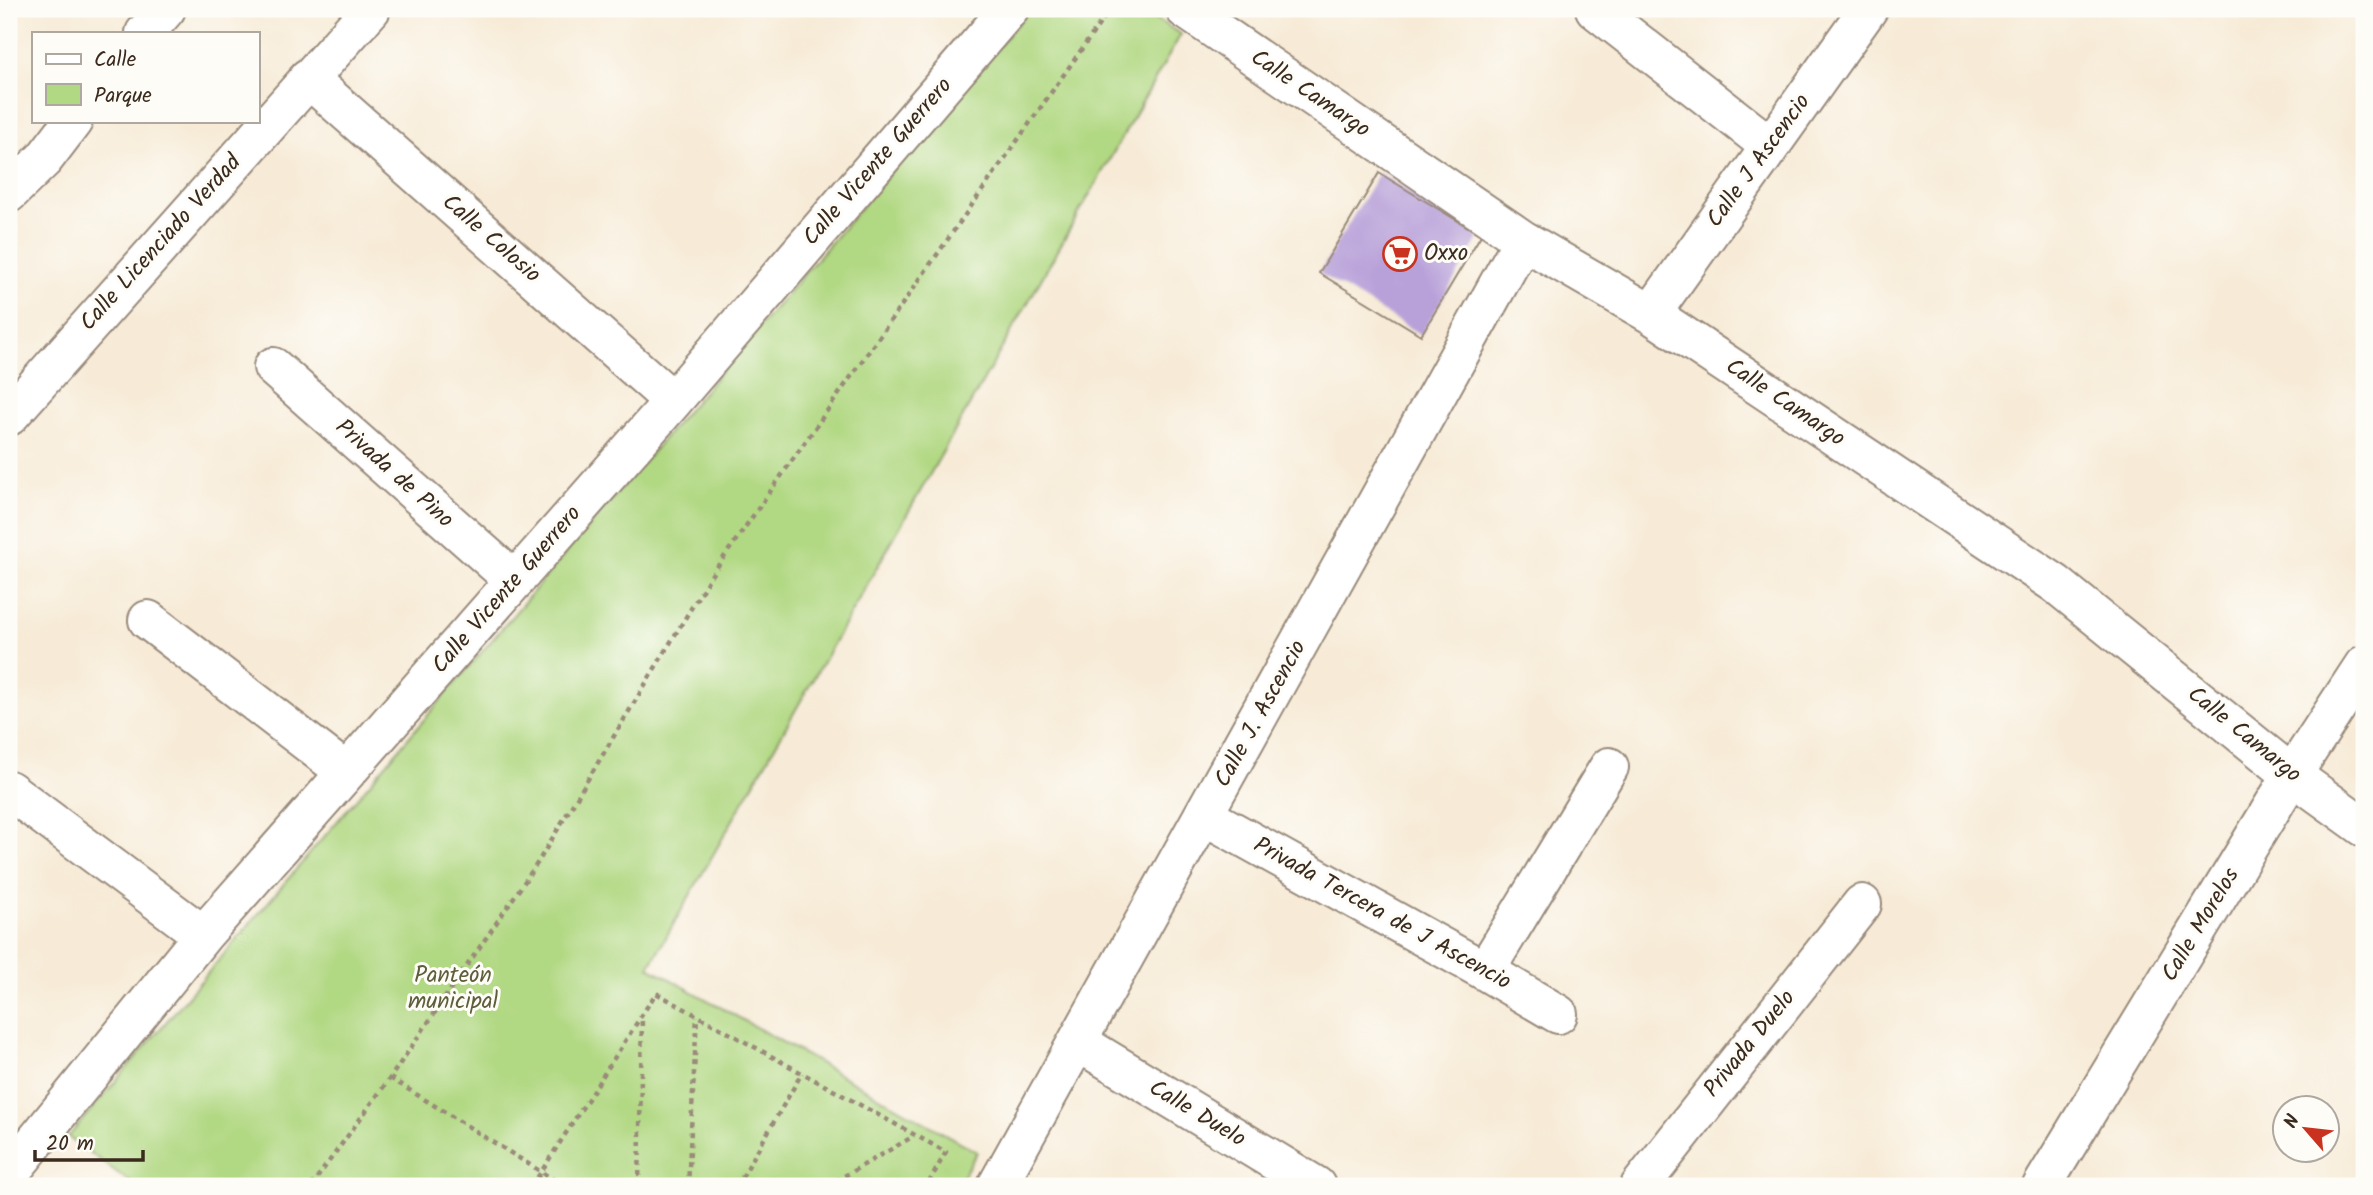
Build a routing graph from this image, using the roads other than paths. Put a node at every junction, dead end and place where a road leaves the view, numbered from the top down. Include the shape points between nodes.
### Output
1 (166, 9) edge
2 (371, 9) edge
3 (1009, 9) edge
4 (1185, 9) edge
5 (1595, 9) edge
6 (1868, 9) edge
7 (146, 32) edge
8 (308, 78) junction
9 (72, 122) edge
10 (1770, 146) junction
11 (9, 193) edge
12 (1522, 240) junction
13 (1651, 314) junction
14 (273, 367) dead end
15 (673, 401) junction
16 (9, 416) edge
17 (515, 581) junction
18 (148, 620) dead end
19 (2364, 665) edge
20 (1609, 767) dead end
21 (346, 772) junction
22 (2292, 775) junction
23 (9, 790) edge
24 (1205, 816) junction
25 (2364, 827) edge
26 (1862, 904) dead end
27 (203, 935) junction
28 (1485, 971) junction
29 (1558, 1014) dead end
30 (1078, 1042) junction
31 (13, 1162) edge
32 (997, 1186) edge
33 (1316, 1186) edge
34 (1640, 1186) edge
35 (2042, 1186) edge

1 - 7 street
2 - 8 street, Calle Licenciado Verdad
3 - 15 street, Calle Vicente Guerrero
4 - 12 street, Calle Camargo
5 - 10 street
6 - 10 street, Calle J Ascencio
8 - 15 street, Calle Colosio
8 - 16 street, Calle Licenciado Verdad
9 - 11 street via 44,159
10 - 13 street, Calle J Ascencio
12 - 13 street, Calle Camargo
12 - 24 street, Calle J. Ascencio
13 - 22 street, Calle Camargo via 2056,584
14 - 17 street, Privada de Pino
15 - 17 street, Calle Vicente Guerrero
17 - 21 street, Calle Vicente Guerrero
18 - 21 street
19 - 22 street, Calle Morelos
20 - 28 street
21 - 27 street, Calle Vicente Guerrero
22 - 25 street, Calle Camargo
22 - 35 street, Calle Morelos
23 - 27 street
24 - 28 street, Privada Tercera de J Ascencio
24 - 30 street, Calle J. Ascencio
26 - 34 street, Privada Duelo
27 - 31 street, Calle Vicente Guerrero
28 - 29 street, Privada Tercera de J Ascencio
30 - 32 street, Calle J. Ascencio
30 - 33 street, Calle Duelo

